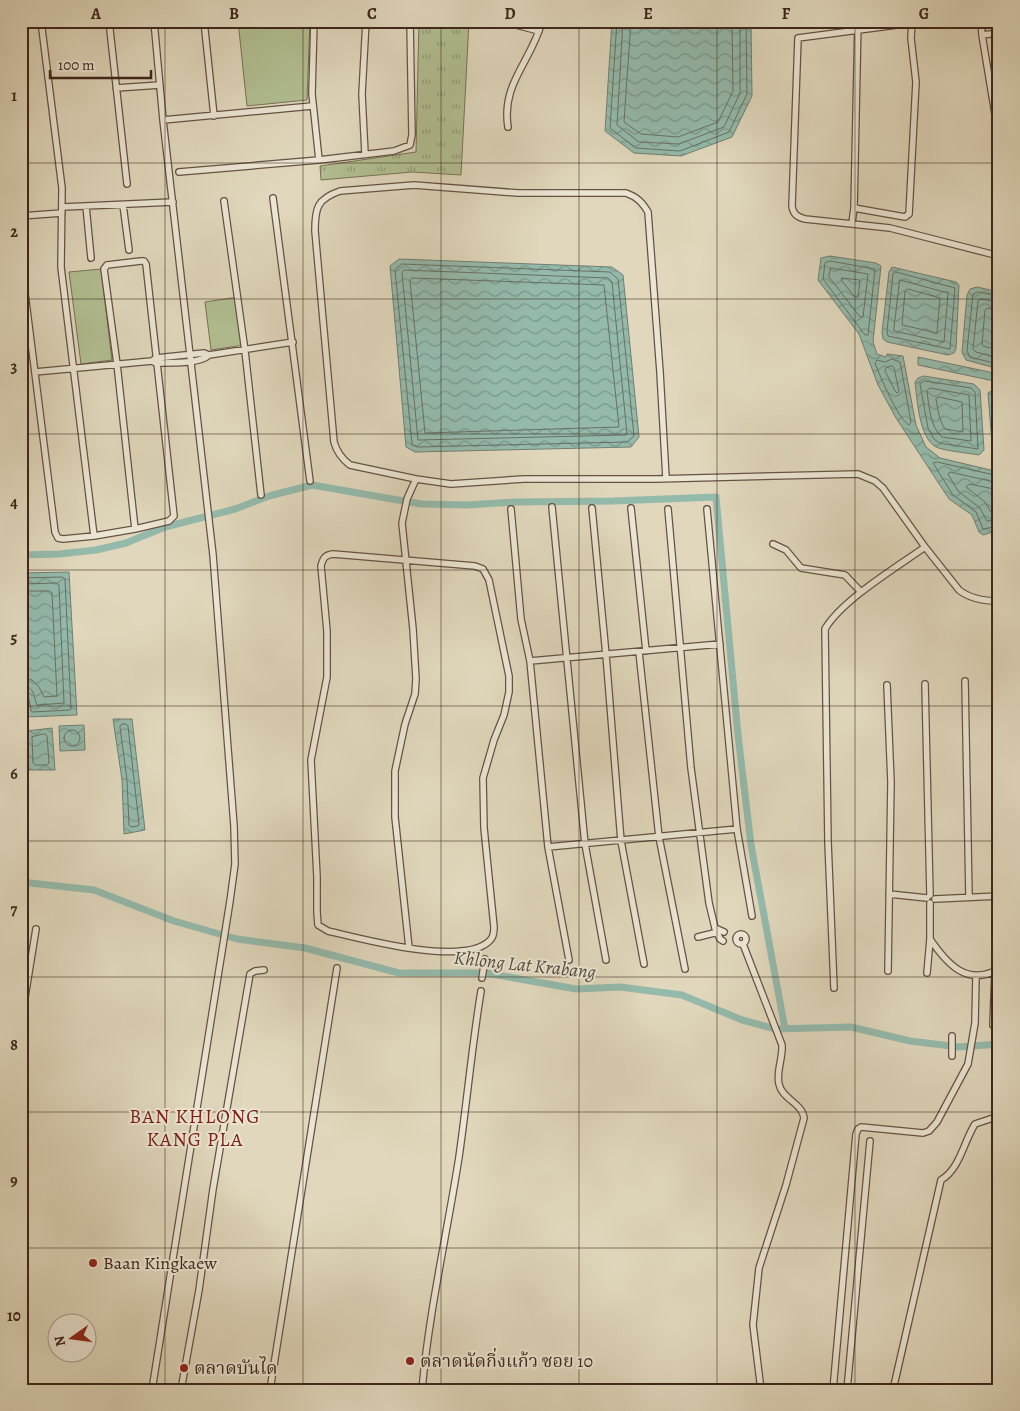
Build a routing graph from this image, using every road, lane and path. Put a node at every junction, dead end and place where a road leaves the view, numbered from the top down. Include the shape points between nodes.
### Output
1 (41, 21) edge
2 (109, 21) edge
3 (154, 21) edge
4 (204, 21) edge
5 (314, 21) edge
6 (366, 21) edge
7 (410, 21) edge
8 (508, 21) edge
9 (542, 21) edge
10 (858, 21) edge
11 (987, 21) edge
12 (912, 22) edge
13 (981, 22) edge
14 (540, 31) junction
15 (859, 31) junction
16 (999, 33) edge
17 (982, 36) junction
18 (160, 85) junction
19 (116, 88) junction
20 (312, 106) junction
21 (214, 116) junction
22 (163, 120) junction
23 (508, 127) dead end
24 (999, 138) edge
25 (365, 154) junction
26 (319, 160) junction
27 (179, 172) dead end
28 (127, 184) dead end
29 (273, 198) dead end
30 (173, 202) junction
31 (224, 202) dead end
32 (123, 205) junction
33 (86, 206) junction
34 (854, 208) junction
35 (62, 210) junction
36 (21, 216) edge
37 (852, 223) junction
38 (129, 250) dead end
39 (999, 256) edge
40 (91, 258) dead end
41 (21, 262) edge
42 (293, 342) junction
43 (246, 351) junction
44 (190, 354) junction
45 (209, 355) junction
46 (155, 361) junction
47 (192, 361) junction
48 (117, 364) junction
49 (75, 367) junction
50 (35, 372) junction
51 (666, 478) junction
52 (416, 479) junction
53 (310, 481) dead end
54 (260, 495) dead end
55 (552, 507) dead end
56 (592, 508) dead end
57 (631, 508) dead end
58 (511, 509) dead end
59 (668, 509) dead end
60 (707, 509) dead end
61 (135, 529) junction
62 (94, 536) junction
63 (773, 544) dead end
64 (925, 547) junction
65 (406, 559) junction
66 (861, 592) junction
67 (999, 601) edge
68 (720, 644) junction
69 (680, 648) junction
70 (642, 651) junction
71 (606, 654) junction
72 (567, 658) junction
73 (530, 661) junction
74 (965, 681) dead end
75 (925, 684) dead end
76 (887, 685) dead end
77 (737, 829) junction
78 (699, 834) junction
79 (659, 837) junction
80 (621, 840) junction
81 (585, 844) junction
82 (548, 847) junction
83 (889, 894) junction
84 (969, 896) junction
85 (999, 896) edge
86 (930, 899) junction
87 (752, 916) dead end
88 (36, 929) dead end
89 (722, 931) junction
90 (737, 936) junction
91 (698, 937) dead end
92 (930, 939) junction
93 (736, 942) junction
94 (743, 944) junction
95 (408, 948) junction
96 (485, 959) dead end
97 (569, 960) dead end
98 (606, 960) dead end
99 (644, 964) dead end
100 (337, 968) dead end
101 (685, 969) dead end
102 (264, 970) dead end
103 (997, 970) edge
104 (888, 971) dead end
105 (927, 973) dead end
106 (976, 976) junction
107 (482, 978) dead end
108 (834, 988) dead end
109 (481, 991) dead end
110 (21, 1022) edge
111 (993, 1025) dead end
112 (952, 1037) dead end
113 (952, 1055) dead end
114 (999, 1116) edge
115 (870, 1141) dead end
116 (152, 1390) edge
117 (180, 1390) edge
118 (270, 1390) edge
119 (422, 1390) edge
120 (761, 1390) edge
121 (833, 1390) edge
122 (847, 1390) edge
123 (893, 1390) edge

1 - 35 street
2 - 19 street
3 - 18 street
4 - 21 street
5 - 20 street
6 - 25 street via 362,94
7 - 25 street via 410,145 403,149
8 - 14 street
9 - 14 street
10 - 15 street
11 - 13 street
12 - 13 street
12 - 15 street
12 - 34 street via 916,82 909,214 905,217
13 - 17 street
14 - 23 street via 508,94
15 - 34 street
15 - 37 street via 798,38 793,212 800,218
16 - 17 street
17 - 24 street
18 - 19 street
18 - 22 street
19 - 28 street
20 - 21 street
20 - 26 street
21 - 22 street
22 - 30 street
25 - 26 street
26 - 27 street
29 - 42 street
30 - 32 street
30 - 44 street
31 - 43 street
32 - 33 street
32 - 38 street
33 - 35 street
33 - 40 street
34 - 37 street
35 - 36 street
35 - 49 street via 61,267
37 - 39 street via 890,228
41 - 50 street
42 - 43 street
42 - 53 street
43 - 45 street
43 - 54 street
44 - 45 street
44 - 46 street
44 - 47 street
45 - 47 street
46 - 47 street
46 - 48 street
46 - 48 street via 146,264 141,261 107,265 104,269
46 - 61 street via 174,516 169,521
47 - 116 street via 214,555 235,864
48 - 49 street
48 - 61 street
49 - 50 street
49 - 62 street
50 - 62 street via 55,532 62,539
51 - 52 street via 524,479 451,484
51 - 52 street via 648,212 636,197 626,193 518,193 414,185 340,191 329,195 317,207 315,231 334,442 337,452 350,465
51 - 64 street via 858,474 883,488
52 - 65 street via 404,510
55 - 72 street
56 - 71 street
57 - 70 street
58 - 73 street via 521,619
59 - 69 street
60 - 68 street
61 - 62 street
63 - 66 street via 786,550 801,568 845,575
64 - 66 street
64 - 67 street via 952,583 965,594
65 - 95 street via 416,679 415,694 394,771 395,816
65 - 95 street via 483,569 489,580 509,676 504,715 483,778 494,935 485,945 470,950
65 - 95 street via 333,554 326,555 322,561 327,677 311,760 318,924 328,931
66 - 108 street via 825,629
68 - 69 street
68 - 77 street
69 - 70 street
69 - 78 street
70 - 71 street
70 - 79 street
71 - 72 street
71 - 80 street
72 - 73 street
72 - 81 street
73 - 82 street
74 - 84 street
75 - 86 street
76 - 83 street via 891,782
77 - 78 street
77 - 87 street
78 - 79 street
78 - 89 street via 709,903
79 - 80 street
79 - 101 street
80 - 81 street
80 - 99 street
81 - 82 street
81 - 98 street
82 - 97 street
83 - 86 street
83 - 104 street
84 - 85 street
84 - 86 street
86 - 92 street
88 - 110 street
89 - 90 street
89 - 91 street
89 - 93 street via 720,939
90 - 93 street
90 - 94 street via 742,934 746,938
92 - 105 street
92 - 106 street via 944,959 956,969
93 - 94 street
94 - 120 street via 782,1045 781,1090 801,1109 804,1118 759,1268 753,1325
96 - 107 street
100 - 118 street
102 - 117 street via 250,974
103 - 106 street
103 - 111 street
106 - 121 street via 968,1064 937,1122 923,1133 861,1127 856,1134
109 - 119 street
112 - 113 street
114 - 123 street via 975,1124 964,1149 941,1180
115 - 122 street

